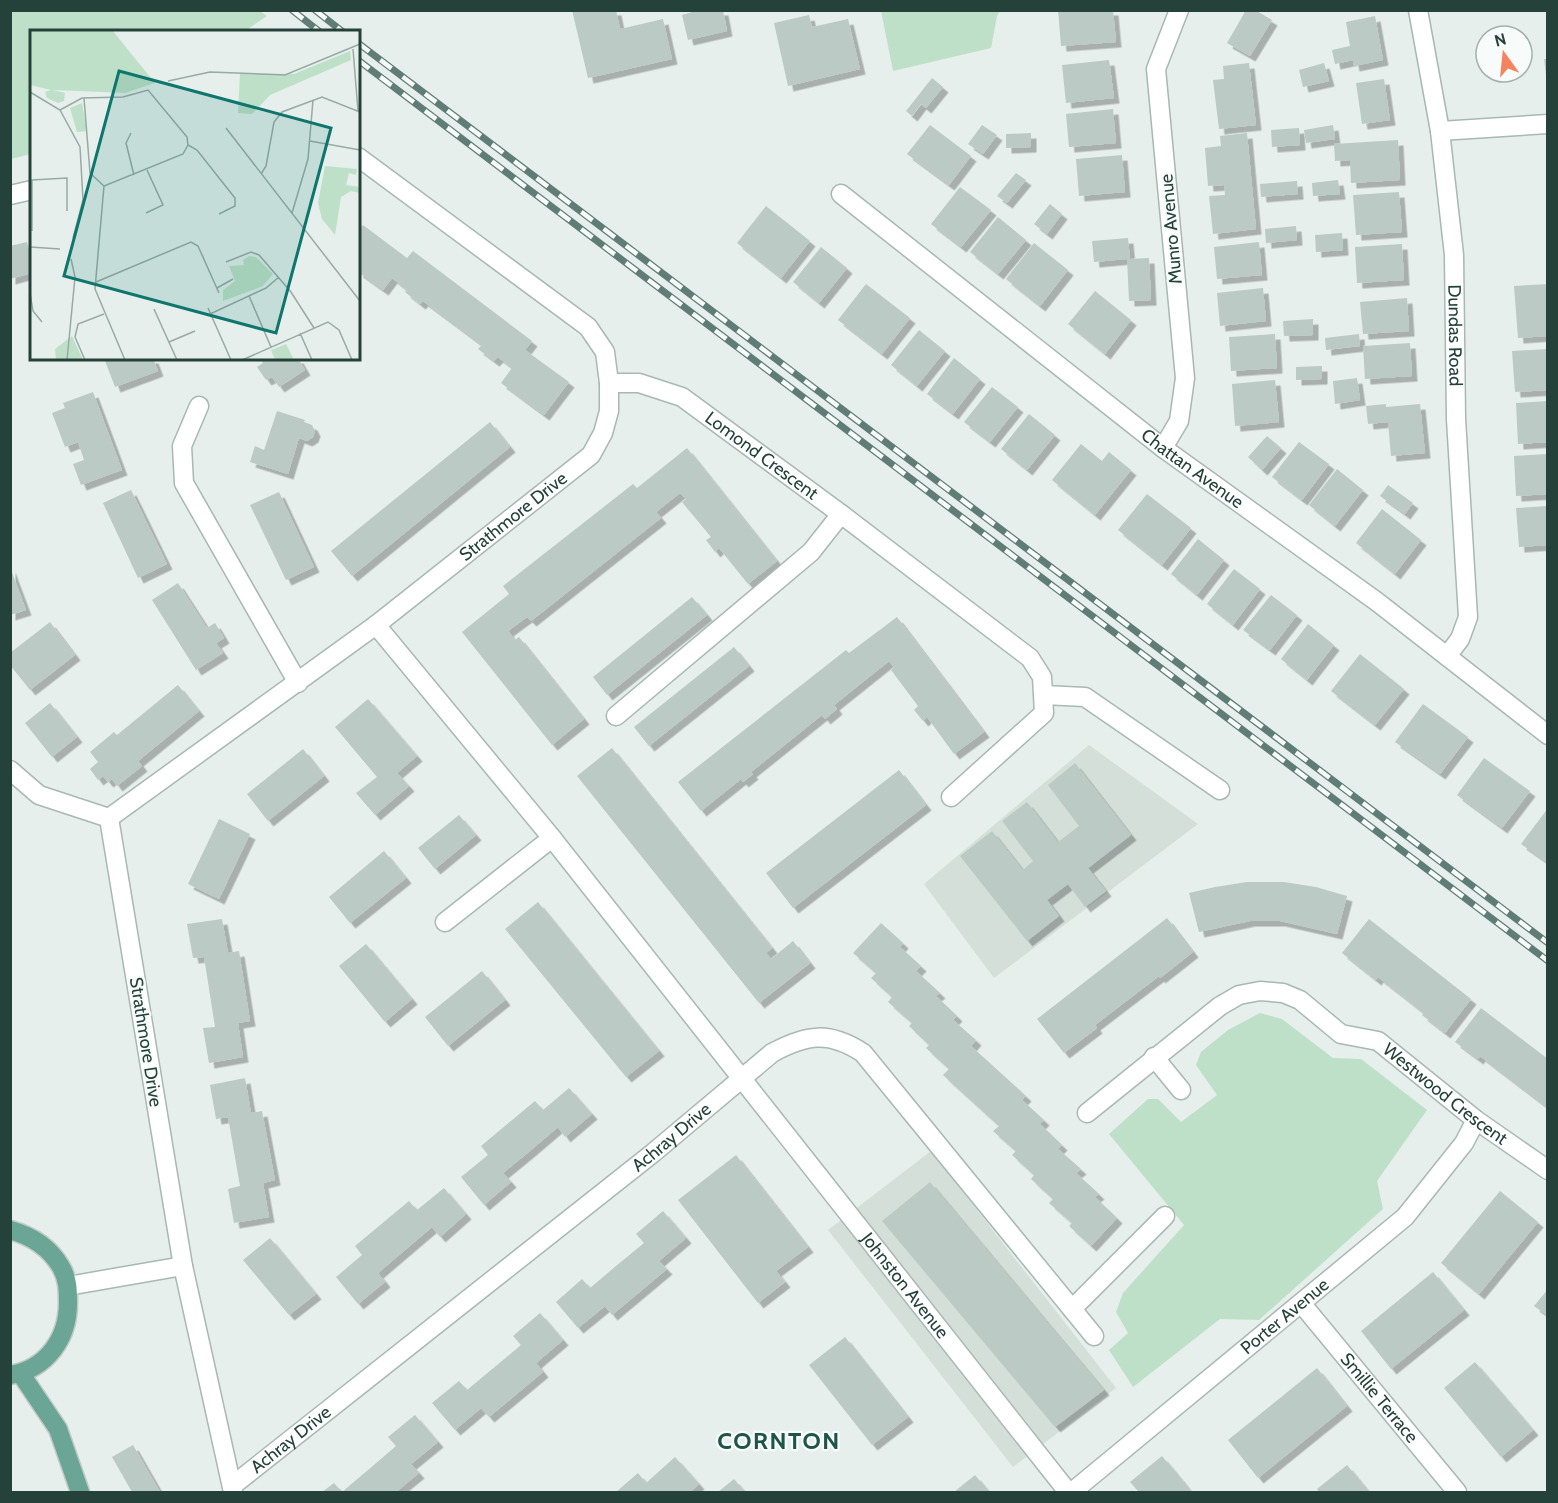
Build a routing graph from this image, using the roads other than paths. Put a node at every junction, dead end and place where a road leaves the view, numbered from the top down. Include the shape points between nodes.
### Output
1 (1179, 10) edge
2 (1418, 10) edge
3 (1548, 124) edge
4 (1440, 131) junction
5 (360, 158) edge
6 (30, 190) edge
7 (841, 194) dead end
8 (10, 195) edge
9 (609, 383) junction
10 (199, 406) dead end
11 (1163, 448) junction
12 (841, 513) junction
13 (376, 625) junction
14 (1447, 656) junction
15 (298, 683) junction
16 (1044, 695) junction
17 (616, 716) dead end
18 (1548, 735) edge
19 (10, 770) edge
20 (1220, 790) dead end
21 (951, 797) dead end
22 (109, 818) junction
23 (552, 838) junction
24 (445, 922) dead end
25 (1154, 1058) junction
26 (741, 1079) junction
27 (1181, 1090) dead end
28 (1087, 1113) dead end
29 (1476, 1120) junction
30 (1548, 1170) edge
31 (1165, 1216) dead end
32 (10, 1230) edge
33 (183, 1266) junction
34 (68, 1286) junction
35 (1301, 1303) junction
36 (1072, 1309) junction
37 (1094, 1336) dead end
38 (16, 1374) edge
39 (232, 1489) edge
40 (80, 1492) edge
41 (1070, 1492) edge
42 (1457, 1492) edge

1 - 11 street, Munro Avenue via 1156,69 1185,378 1179,421
2 - 4 street, Dundas Road
3 - 4 street
4 - 14 street, Dundas Road via 1454,255 1456,419 1468,616 1460,639
5 - 9 street via 588,327 605,352
6 - 8 street
7 - 11 street, Chattan Avenue
9 - 12 street, Lomond Crescent via 639,383 682,397
9 - 13 street, Strathmore Drive via 609,411 591,454
10 - 15 street via 182,446 184,483
11 - 14 street, Chattan Avenue
12 - 16 street, Lomond Crescent via 1030,658 1042,677
12 - 17 street via 811,552
13 - 15 street, Strathmore Drive
13 - 23 street
14 - 18 street, Chattan Avenue
15 - 22 street, Strathmore Drive
16 - 20 street via 1085,697
16 - 21 street via 1044,713
19 - 22 street via 39,795
22 - 33 street, Strathmore Drive
23 - 24 street
23 - 26 street, Johnston Avenue
25 - 27 street
25 - 28 street, Westwood Crescent
25 - 29 street, Westwood Crescent via 1239,995 1283,993 1300,1000 1341,1034 1378,1041
26 - 36 street, Achray Drive via 792,1042 826,1037 845,1041 863,1053
26 - 39 street, Achray Drive
26 - 41 street, Johnston Avenue
29 - 30 street, Westwood Crescent
29 - 35 street, Porter Avenue via 1464,1143 1405,1217
31 - 36 street
32 - 34 main road via 29,1236 48,1250 62,1268
33 - 34 street
33 - 39 street, Strathmore Drive
34 - 38 main road via 68,1320 57,1346 42,1362
35 - 41 street, Porter Avenue
35 - 42 street, Smillie Terrace
36 - 37 street, Achray Drive
38 - 40 main road via 58,1429

